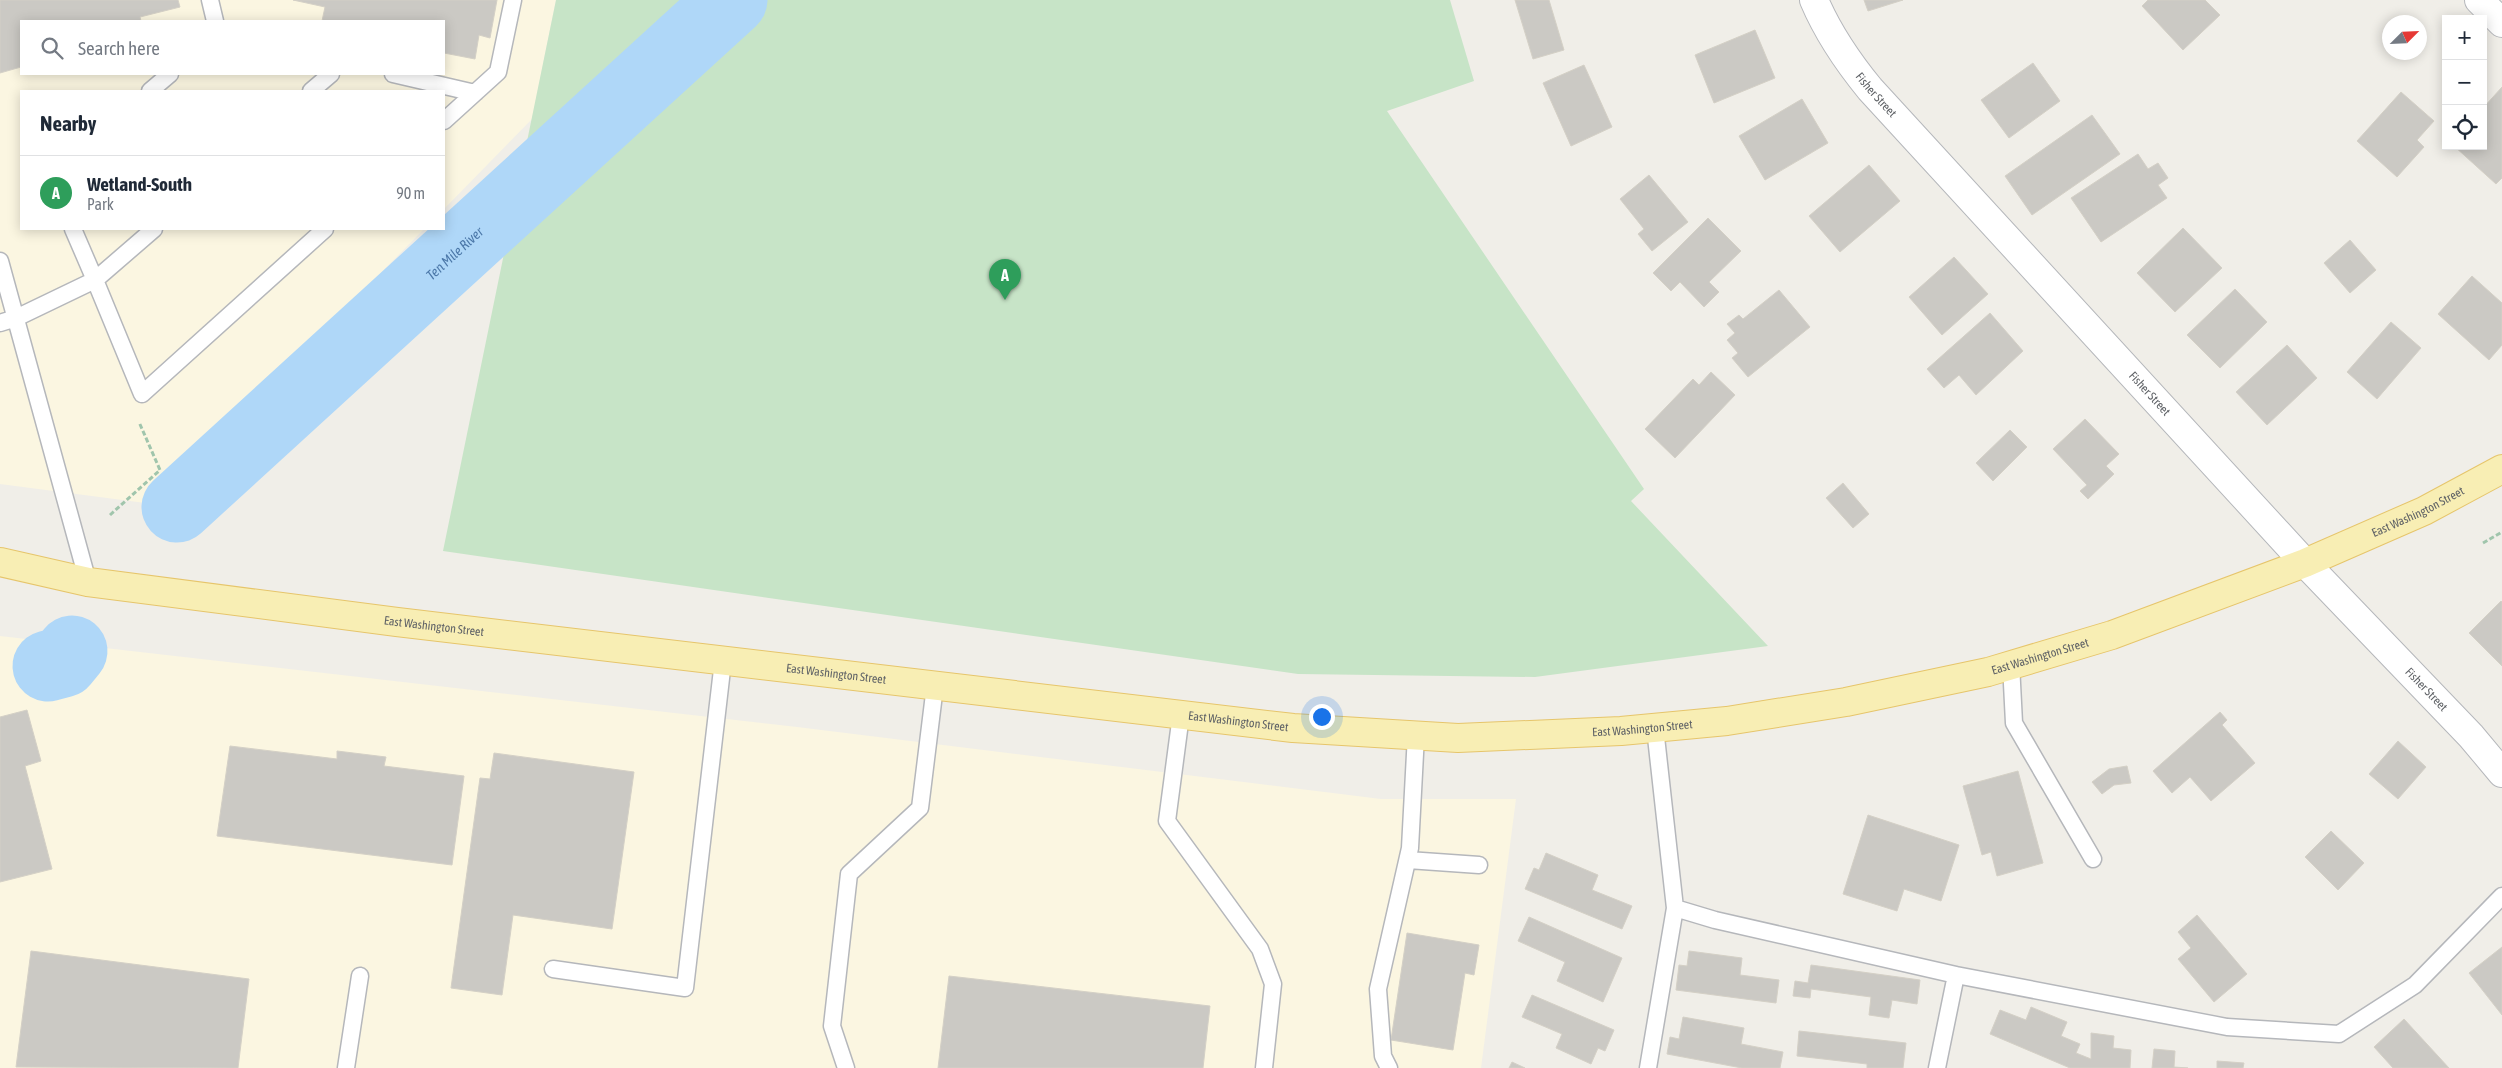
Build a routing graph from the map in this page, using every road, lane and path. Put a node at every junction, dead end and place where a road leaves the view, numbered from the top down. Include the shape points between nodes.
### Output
1 (210, 0) edge
2 (513, 0) edge
3 (1814, 0) edge
4 (2479, 0) edge
5 (215, 20) edge
6 (2502, 23) edge
7 (169, 75) edge
8 (330, 75) edge
9 (397, 75) edge
10 (151, 90) edge
11 (312, 90) edge
12 (475, 93) junction
13 (445, 120) edge
14 (73, 230) edge
15 (153, 230) edge
16 (324, 230) edge
17 (0, 261) edge
18 (95, 280) junction
19 (8, 321) edge
20 (142, 394) junction
21 (2502, 469) edge
22 (110, 515) dead end
23 (2502, 532) edge
24 (2483, 543) dead end
25 (0, 562) edge
26 (2305, 563) junction
27 (88, 582) junction
28 (722, 661) junction
29 (2011, 664) junction
30 (935, 686) junction
31 (1181, 715) junction
32 (1655, 728) junction
33 (1416, 735) junction
34 (2502, 773) edge
35 (1408, 860) junction
36 (2093, 860) dead end
37 (1479, 865) dead end
38 (2502, 896) edge
39 (1675, 908) junction
40 (553, 970) dead end
41 (1956, 975) junction
42 (360, 976) dead end
43 (346, 1068) edge
44 (846, 1068) edge
45 (1264, 1068) edge
46 (1389, 1068) edge
47 (1648, 1068) edge
48 (1937, 1068) edge

1 - 5 lane
2 - 12 lane via 498,72
3 - 26 street, Fisher Street via 1824,24 1846,59 1870,89
4 - 6 street
7 - 10 lane
8 - 11 lane
9 - 12 lane
12 - 13 lane
14 - 18 lane
15 - 18 lane
16 - 20 lane
17 - 19 lane
18 - 19 lane
18 - 20 lane
19 - 27 lane
20 - 22 path via 128,398 160,470
21 - 26 main road, East Washington Street via 2424,511
23 - 24 path
25 - 27 main road, East Washington Street
26 - 29 main road, East Washington Street via 2112,634
26 - 34 street, Fisher Street via 2471,736
27 - 28 main road, East Washington Street
28 - 30 main road, East Washington Street
28 - 40 lane via 685,988
29 - 32 main road, East Washington Street via 1988,672 1846,702 1727,721
29 - 36 lane via 2014,723
30 - 31 main road, East Washington Street
30 - 44 lane via 920,808 850,874 832,1026
31 - 33 main road, East Washington Street via 1293,728
31 - 45 lane via 1167,821 1260,949 1273,984
32 - 33 main road, East Washington Street via 1458,738
32 - 39 lane
33 - 35 lane
35 - 37 lane
35 - 46 lane via 1378,989 1383,1056
38 - 41 lane via 2415,984 2339,1034 2227,1027
39 - 41 lane
39 - 47 lane
41 - 48 lane
42 - 43 lane

